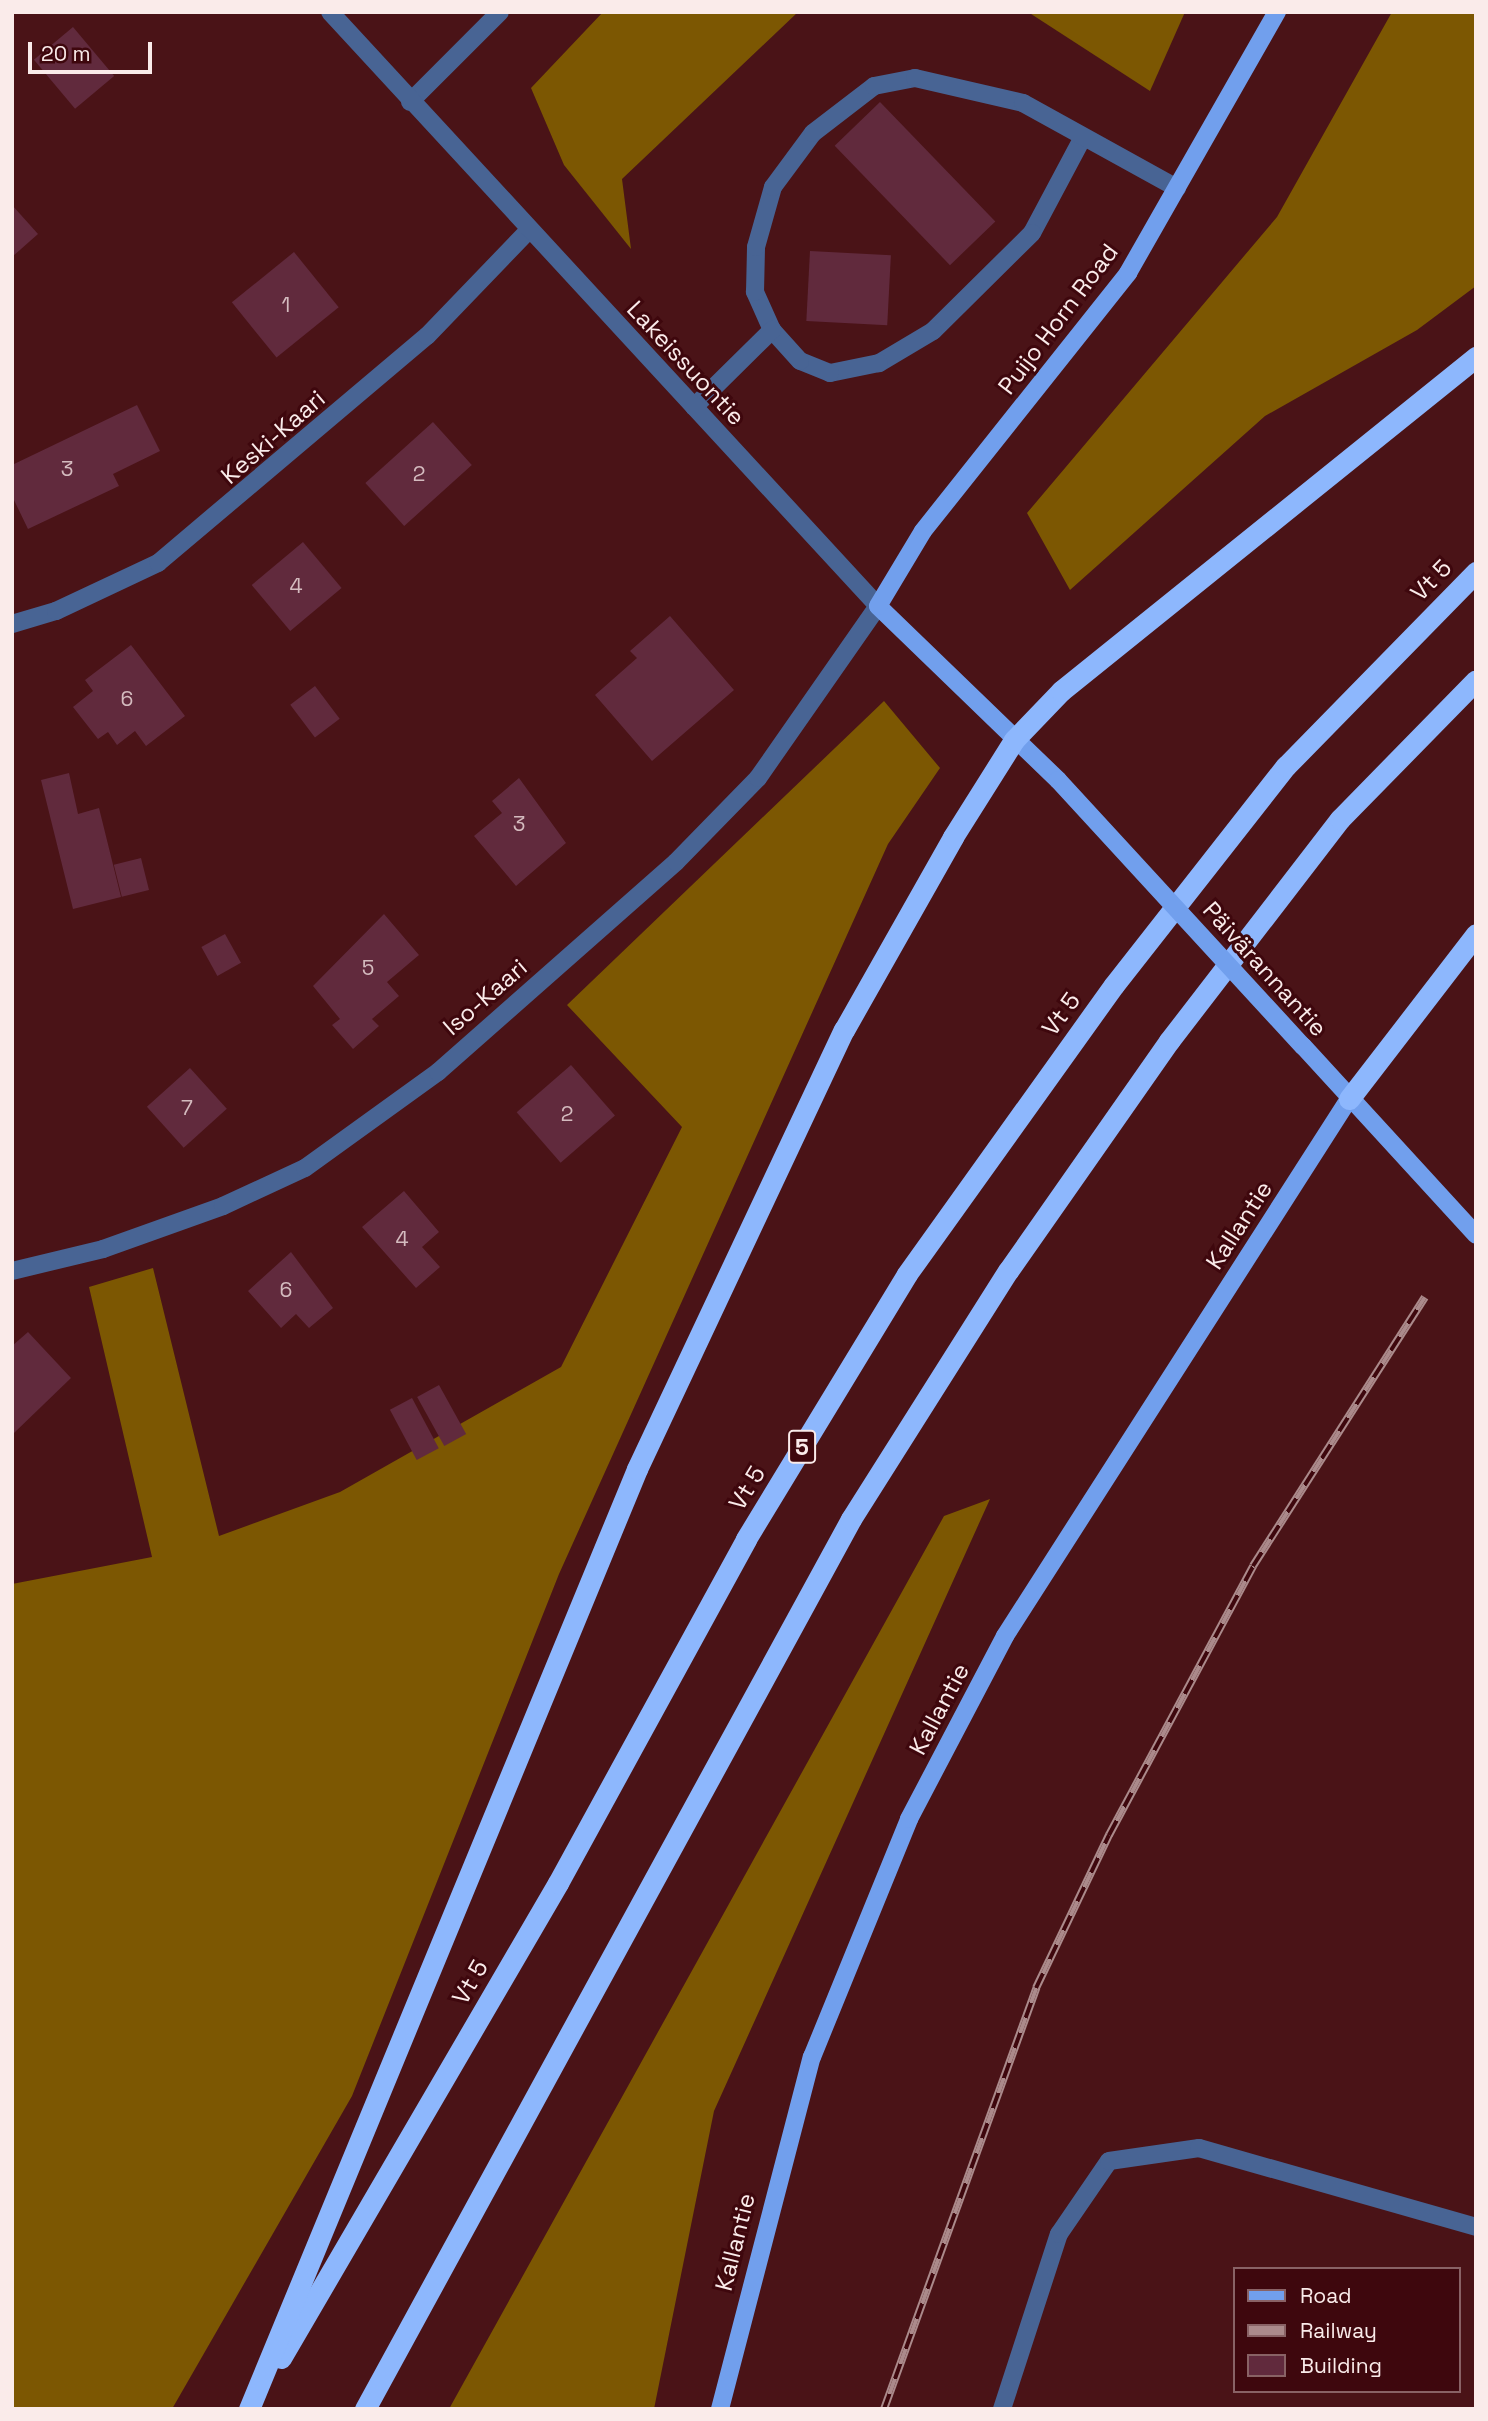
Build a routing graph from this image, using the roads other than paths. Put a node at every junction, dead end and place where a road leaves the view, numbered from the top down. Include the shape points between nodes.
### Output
1 (330, 12) edge
2 (500, 12) edge
3 (1277, 12) edge
4 (410, 102) junction
5 (1082, 139) junction
6 (1177, 188) junction
7 (528, 231) junction
8 (772, 330) junction
9 (1476, 357) edge
10 (694, 407) junction
11 (1476, 572) edge
12 (878, 606) junction
13 (12, 624) edge
14 (1476, 680) edge
15 (1014, 740) junction
16 (1476, 934) edge
17 (1349, 1099) junction
18 (1476, 1235) edge
19 (12, 1271) edge
20 (1476, 2227) edge
21 (250, 2409) edge
22 (365, 2409) edge
23 (720, 2409) edge
24 (1002, 2409) edge

1 - 4 street, Lakeissuontie
2 - 4 street
3 - 6 main road, Puijo Horn Road
4 - 7 street, Lakeissuontie
5 - 6 street
5 - 8 street via 1032,233 933,331 879,363 830,373 800,361
5 - 8 street via 1023,103 915,78 874,86 813,133 773,187 756,247 755,292
6 - 12 main road, Puijo Horn Road via 1128,273 923,531
7 - 10 street, Lakeissuontie
7 - 13 street, Keski-Kaari via 427,336 158,563 57,611
8 - 10 street
9 - 15 highway via 1061,691
10 - 12 street, Lakeissuontie
11 - 21 highway, Vt 5 / 5 via 1286,766 1114,985 907,1274 746,1539 558,1883
12 - 15 main road, Lakeissuontie
12 - 19 street, Iso-Kaari via 758,778 676,862 438,1072 305,1168 223,1206 103,1249
14 - 22 highway via 1340,818 1169,1041 1007,1270 844,1531
15 - 17 main road, Päivärannantie, bridge via 1058,780
15 - 21 highway via 844,1030 638,1469
16 - 17 highway
17 - 18 main road, Päivärannantie
17 - 23 main road, Kallantie via 1005,1636 909,1819 812,2057
20 - 24 street via 1199,2148 1109,2161 1059,2234

